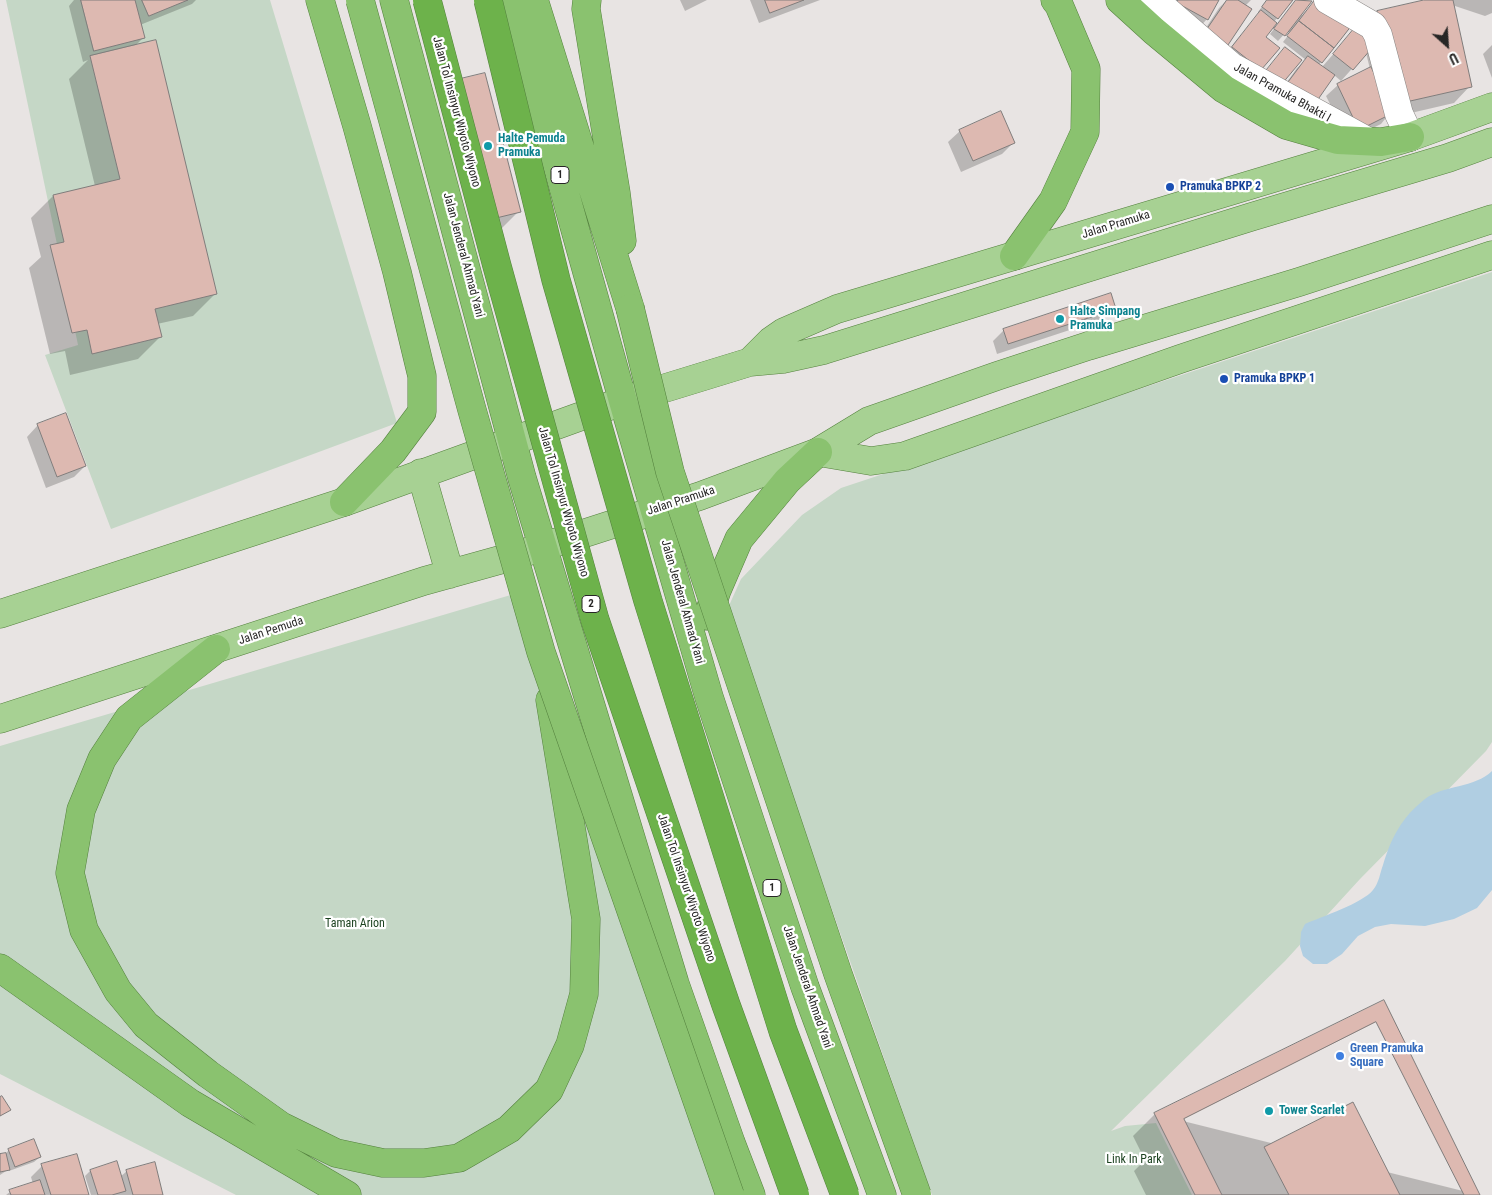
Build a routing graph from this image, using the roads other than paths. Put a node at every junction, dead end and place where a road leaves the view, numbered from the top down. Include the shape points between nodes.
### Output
1 (320, 0) edge
2 (360, 0) edge
3 (394, 0) edge
4 (426, 0) edge
5 (488, 0) edge
6 (511, 0) edge
7 (534, 0) edge
8 (587, 0) edge
9 (1055, 0) edge
10 (1120, 0) edge
11 (1154, 0) edge
12 (1328, 0) edge
13 (1492, 108) edge
14 (1410, 137) junction
15 (1369, 142) junction
16 (1481, 146) edge
17 (1492, 219) edge
18 (1492, 255) edge
19 (1014, 256) junction
20 (630, 308) junction
21 (750, 362) junction
22 (623, 401) junction
23 (512, 440) junction
24 (818, 452) junction
25 (421, 473) junction
26 (344, 502) junction
27 (656, 510) junction
28 (543, 546) junction
29 (450, 574) junction
30 (0, 614) edge
31 (216, 649) junction
32 (541, 652) junction
33 (696, 652) junction
34 (0, 719) edge
35 (0, 968) edge
36 (347, 1195) edge
37 (730, 1195) edge
38 (751, 1195) edge
39 (795, 1195) edge
40 (845, 1195) edge
41 (882, 1195) edge
42 (917, 1195) edge

1 - 26 highway via 397,272 422,376 422,412 393,451
2 - 32 highway, bridge
3 - 23 highway, Jalan Jenderal Ahmad Yani
4 - 39 highway, Jalan Tol Insinyur Wiyoto Wiyono / 2, bridge via 595,620 726,1005
5 - 40 highway, bridge via 556,280 648,601 784,1031
6 - 22 highway, Jalan Jenderal Ahmad Yani / 1
7 - 20 highway
8 - 20 highway
9 - 19 highway via 1086,68 1086,132 1053,201
10 - 15 highway via 1224,90 1286,124 1338,140
11 - 15 street, Jalan Pramuka Bhakti I via 1232,67
12 - 14 street via 1373,26
13 - 14 main road, Jalan Pramuka
14 - 15 highway
14 - 16 main road
14 - 19 main road, Jalan Pramuka
16 - 21 main road, Jalan Pramuka via 824,350
17 - 24 main road, Jalan Pramuka via 989,379 869,422
18 - 24 main road via 1180,359 905,456 871,461
19 - 21 main road, Jalan Pramuka via 812,319 771,341
20 - 42 highway, bridge via 670,472 834,964
21 - 22 main road, Jalan Pramuka
22 - 23 main road, Jalan Pramuka
22 - 27 highway, Jalan Jenderal Ahmad Yani / 1
23 - 25 main road
23 - 28 highway, Jalan Jenderal Ahmad Yani
24 - 27 main road, Jalan Pramuka
24 - 33 highway via 787,481 740,539 717,590
25 - 26 main road
25 - 29 main road
26 - 30 main road
27 - 28 main road, Jalan Pramuka
27 - 33 highway, Jalan Jenderal Ahmad Yani / 1
28 - 29 main road, Jalan Pemuda
28 - 38 highway, Jalan Jenderal Ahmad Yani via 675,984
29 - 31 main road, Jalan Pemuda
31 - 32 highway, bridge via 130,718 102,759 81,810 70,873 84,930 118,991 146,1025 208,1074 282,1126 336,1153 383,1163 424,1163 459,1158 509,1129 549,1090 570,1045 584,994 586,919
31 - 34 main road, Jalan Pemuda
32 - 37 highway, bridge
33 - 41 highway, Jalan Jenderal Ahmad Yani / 1 via 708,697 806,987
35 - 36 highway via 190,1103

